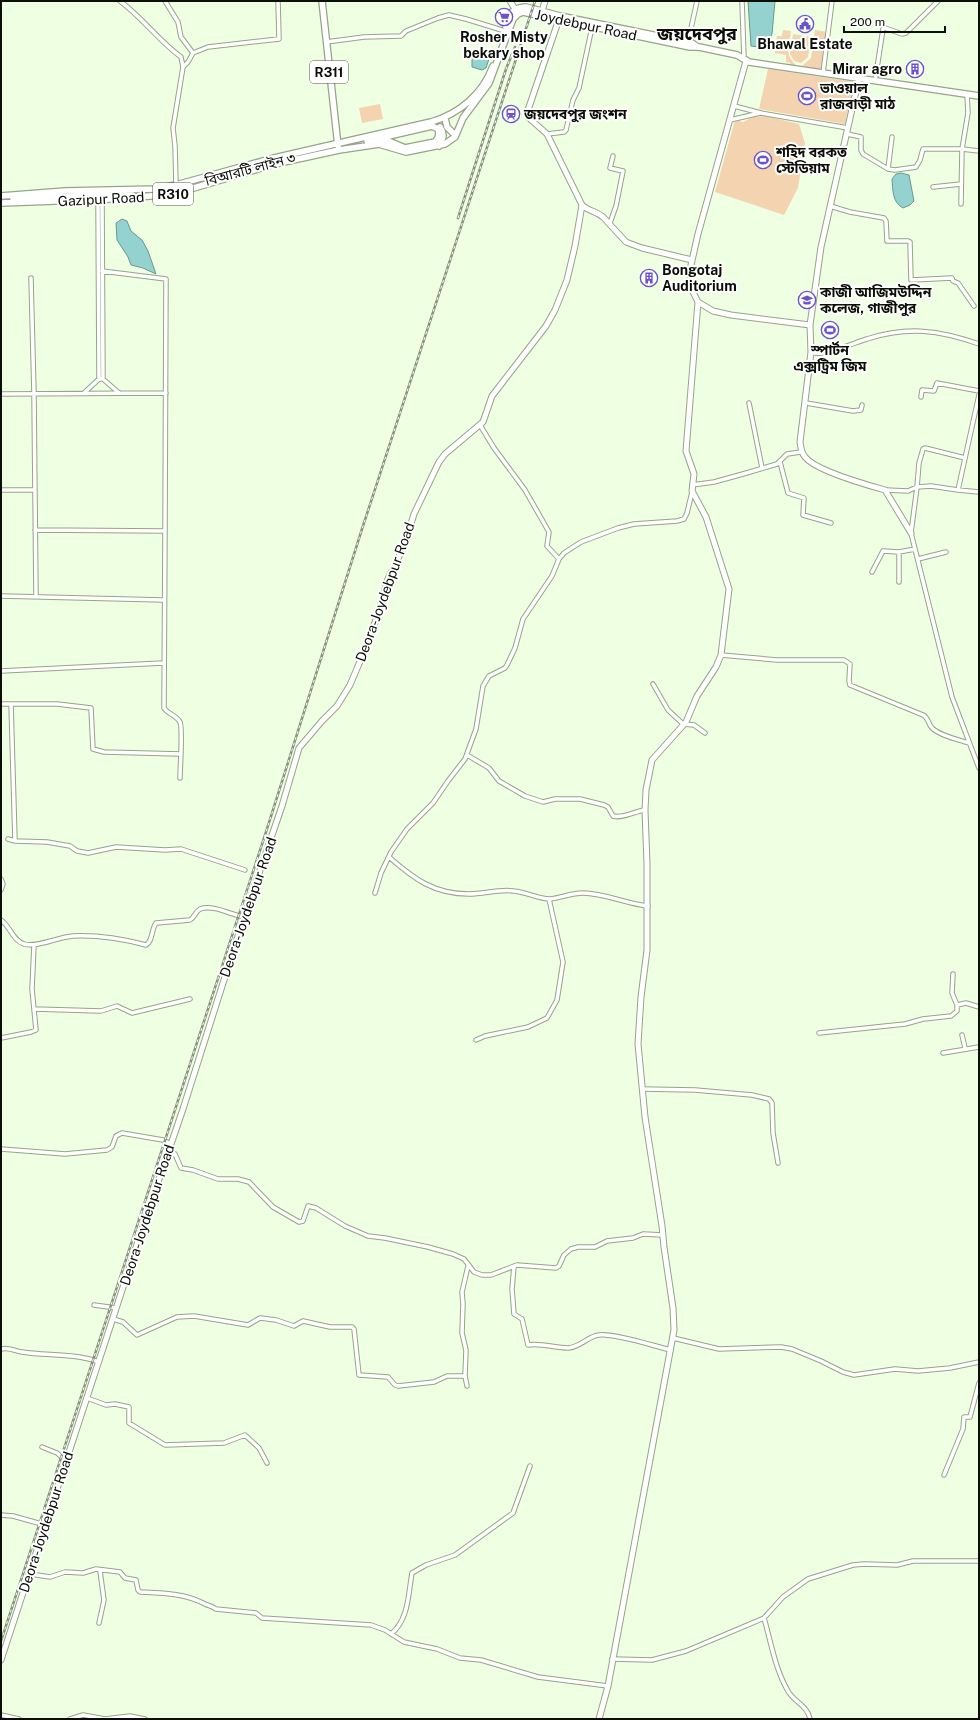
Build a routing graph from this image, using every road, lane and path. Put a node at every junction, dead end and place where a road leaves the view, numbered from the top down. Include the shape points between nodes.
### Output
1 (120, 1) edge
2 (165, 1) edge
3 (278, 1) edge
4 (322, 1) edge
5 (510, 1) edge
6 (545, 1) edge
7 (697, 1) edge
8 (742, 1) edge
9 (832, 1) edge
10 (938, 1) edge
11 (515, 9) junction
12 (542, 11) junction
13 (559, 19) junction
14 (592, 27) junction
15 (505, 31) junction
16 (325, 42) junction
17 (688, 42) junction
18 (699, 47) junction
19 (193, 53) junction
20 (745, 59) junction
21 (183, 67) junction
22 (823, 73) junction
23 (859, 78) junction
24 (875, 81) junction
25 (967, 94) junction
26 (979, 96) edge
27 (734, 106) junction
28 (761, 113) junction
29 (445, 118) junction
30 (730, 120) junction
31 (431, 122) junction
32 (848, 128) junction
33 (401, 133) junction
34 (456, 133) junction
35 (547, 134) junction
36 (846, 134) junction
37 (892, 137) dead end
38 (378, 139) junction
39 (439, 146) junction
40 (338, 147) junction
41 (402, 147) junction
42 (962, 149) junction
43 (979, 151) edge
44 (613, 156) dead end
45 (888, 169) junction
46 (961, 184) junction
47 (176, 186) junction
48 (932, 187) dead end
49 (1, 196) edge
50 (100, 200) junction
51 (1, 202) edge
52 (961, 204) dead end
53 (582, 205) junction
54 (830, 206) junction
55 (610, 223) junction
56 (692, 260) junction
57 (102, 271) junction
58 (31, 278) dead end
59 (698, 302) junction
60 (974, 306) dead end
61 (810, 325) junction
62 (979, 344) edge
63 (811, 352) junction
64 (101, 379) junction
65 (979, 392) edge
66 (84, 393) junction
67 (166, 393) junction
68 (1, 394) edge
69 (34, 394) junction
70 (119, 394) junction
71 (979, 395) edge
72 (921, 397) dead end
73 (749, 403) dead end
74 (806, 403) junction
75 (862, 405) dead end
76 (480, 425) junction
77 (801, 452) junction
78 (965, 458) junction
79 (780, 462) junction
80 (762, 468) junction
81 (692, 485) junction
82 (917, 487) junction
83 (1, 490) edge
84 (34, 490) junction
85 (885, 490) junction
86 (958, 490) junction
87 (692, 491) junction
88 (979, 492) edge
89 (831, 523) dead end
90 (35, 530) junction
91 (166, 531) junction
92 (911, 533) junction
93 (916, 549) junction
94 (899, 552) junction
95 (946, 552) dead end
96 (559, 559) junction
97 (918, 559) junction
98 (872, 572) dead end
99 (899, 582) dead end
100 (1, 596) edge
101 (36, 596) junction
102 (164, 600) junction
103 (721, 655) junction
104 (163, 663) junction
105 (1, 671) edge
106 (653, 684) dead end
107 (1, 704) edge
108 (11, 704) junction
109 (683, 724) junction
110 (705, 733) dead end
111 (969, 743) junction
112 (180, 754) junction
113 (467, 755) junction
114 (979, 768) edge
115 (180, 778) dead end
116 (645, 810) junction
117 (8, 839) dead end
118 (15, 840) junction
119 (389, 857) junction
120 (245, 870) dead end
121 (1, 879) edge
122 (1, 890) edge
123 (375, 892) dead end
124 (549, 899) junction
125 (648, 906) junction
126 (244, 917) junction
127 (1, 920) edge
128 (34, 945) junction
129 (953, 974) dead end
130 (190, 999) dead end
131 (956, 1005) junction
132 (979, 1007) edge
133 (34, 1009) junction
134 (819, 1033) dead end
135 (962, 1035) dead end
136 (1, 1038) edge
137 (476, 1040) dead end
138 (979, 1047) edge
139 (965, 1048) junction
140 (943, 1053) dead end
141 (642, 1089) junction
142 (171, 1144) junction
143 (1, 1149) edge
144 (168, 1152) junction
145 (778, 1163) dead end
146 (663, 1235) junction
147 (468, 1266) junction
148 (514, 1266) junction
149 (94, 1305) dead end
150 (116, 1308) junction
151 (113, 1319) junction
152 (673, 1338) junction
153 (1, 1349) edge
154 (671, 1350) junction
155 (99, 1362) junction
156 (979, 1362) edge
157 (465, 1376) junction
158 (979, 1383) edge
159 (467, 1386) dead end
160 (87, 1398) junction
161 (42, 1447) dead end
162 (66, 1460) junction
163 (268, 1463) dead end
164 (530, 1466) dead end
165 (944, 1475) dead end
166 (1, 1515) edge
167 (45, 1525) junction
168 (979, 1562) edge
169 (100, 1570) junction
170 (30, 1574) junction
171 (764, 1618) junction
172 (99, 1623) dead end
173 (391, 1634) junction
174 (612, 1659) junction
175 (1, 1660) edge
176 (608, 1686) junction
177 (1, 1715) edge
178 (19, 1719) edge
179 (70, 1719) edge
180 (145, 1719) edge
181 (599, 1719) edge
182 (810, 1719) edge

1 - 21 street via 135,12 181,57
2 - 19 street via 178,22 181,37
3 - 19 street via 279,39 208,47
4 - 16 main road, R311
5 - 11 street
6 - 12 street
7 - 17 street
8 - 20 street
9 - 22 street
10 - 24 street via 906,33 883,29
11 - 12 main road, Joydebpur Road / R310 via 526,7
11 - 15 main road, Joydebpur Road / R310 via 510,15
12 - 13 main road, Joydebpur Road / R310
13 - 14 main road, Joydebpur Road / R310
13 - 17 main road, Joydebpur Road / R310
13 - 34 main road, Joydebpur Road / R310 via 522,12 513,19 490,83 463,118
13 - 35 street via 527,115
14 - 18 main road, Joydebpur Road / R310
14 - 35 street via 579,88 573,100 566,130
15 - 16 street via 449,16 406,31 401,36
15 - 29 main road, Joydebpur Road / R310 via 491,72 482,86 470,101
16 - 40 main road, R311
17 - 18 main road, Joydebpur Road / R310
18 - 20 main road, Joydebpur Road / R310
19 - 21 street
20 - 22 main road, Joydebpur Road / R310
20 - 27 street
21 - 47 street via 172,128
22 - 23 main road, Joydebpur Road / R310
23 - 24 main road, Joydebpur Road / R310
23 - 32 street
24 - 25 main road, Joydebpur Road / R310
25 - 26 main road, Joydebpur Road / R310
25 - 42 street via 968,113
27 - 28 street
27 - 30 street
28 - 30 street
28 - 32 street
29 - 31 main road, Joydebpur Road / R310
29 - 34 main road via 447,127
30 - 56 street
31 - 39 main road via 443,131 443,139
31 - 40 main road, Joydebpur Road / R310
32 - 36 street
33 - 38 main road, বিআরটি লাইন ৩
33 - 41 main road via 399,139
33 - 41 main road, বিআরটি লাইন ৩ via 432,126 439,132 435,142 409,148
34 - 39 main road, Joydebpur Road / R310 via 451,140
35 - 53 street
36 - 45 street via 861,137 863,154
36 - 54 street
37 - 45 street
38 - 40 main road, বিআরটি লাইন ৩
38 - 41 main road, বিআরটি লাইন ৩
39 - 40 main road, Joydebpur Road / R310 via 406,152 379,144
40 - 47 main road, Gazipur Road / R310 via 274,158
40 - 50 main road, Gazipur Road / R310 via 180,192
40 - 51 main road, বিআরটি লাইন ৩ via 252,167 169,191
42 - 43 street
42 - 45 street via 923,149 916,167
42 - 46 street
44 - 55 street via 610,168 623,171
46 - 48 street
46 - 52 street
47 - 49 main road, Gazipur Road / R310
50 - 51 main road, Gazipur Road / R310
50 - 57 street
50 - 64 street
53 - 55 street
53 - 76 street, Deora-Joydebpur Road via 571,266 558,303 546,326 492,396 486,416
54 - 60 street via 884,218 887,241 910,242 911,280 952,278
54 - 61 street via 821,247
55 - 56 street via 620,237 630,244
56 - 59 street via 690,286
57 - 64 street
57 - 67 street via 166,279
58 - 69 street
59 - 61 street via 713,311 731,315
59 - 81 street via 686,451 694,474
61 - 63 street
62 - 63 street via 937,332 912,330 881,334 825,353
63 - 74 street
64 - 66 street
64 - 70 street
65 - 72 street via 937,383 934,391 923,389
66 - 69 street
66 - 70 street
67 - 70 street
67 - 91 street
68 - 69 street
69 - 84 street
71 - 78 street
73 - 80 street
74 - 75 street via 853,411 860,410
74 - 77 street via 800,442
76 - 96 street via 525,490 549,532 547,546
76 - 126 street, Deora-Joydebpur Road via 467,434 439,462 414,514 404,546 387,581 370,637 350,685 337,706 299,748
77 - 79 street via 787,454
77 - 85 street via 813,464
78 - 82 street via 923,449
78 - 86 street
79 - 80 street
79 - 89 street via 788,493 804,498 803,515
80 - 81 street via 714,482
81 - 87 street
82 - 85 street via 908,491
82 - 86 street via 931,486
82 - 92 street
83 - 84 street
84 - 90 street
85 - 92 street
86 - 88 street
87 - 96 street via 684,518 618,528 581,542
87 - 103 street via 706,517 729,589
90 - 91 street
90 - 101 street
91 - 102 street
92 - 93 street
93 - 94 street
93 - 97 street
94 - 98 street via 882,551
94 - 99 street
95 - 97 street
96 - 113 street via 552,576 524,619 507,665 489,676 483,686 476,729
97 - 111 street via 952,697
100 - 101 street
101 - 102 street
102 - 104 street
103 - 109 street via 697,696 690,716
103 - 111 street via 777,660 844,660 850,664 850,684 923,715 927,717 933,729 945,736
104 - 105 street
104 - 112 street via 164,708 180,722
106 - 109 street via 668,710
107 - 108 street
108 - 112 street via 57,704 91,708 93,749 104,752
108 - 118 street
109 - 110 street via 694,725
109 - 116 street via 652,760
111 - 114 street
112 - 115 street
113 - 116 street via 489,768 499,781 525,796 543,802 555,799 580,799 604,805 613,816 619,817
113 - 119 street via 433,804 407,829
116 - 125 street
117 - 118 street
118 - 120 street via 70,846 77,851 88,853 116,847 181,849
119 - 123 street via 380,873
119 - 124 street via 408,874 432,888 469,894 498,890 515,891
121 - 122 street
124 - 125 street via 583,893 610,896 635,905
124 - 137 street via 563,962 557,1000 547,1018 528,1027
125 - 141 street via 647,950 638,1044
126 - 128 street via 204,908 198,910 190,920 156,923 150,942 146,945 106,938 72,936
126 - 142 street, Deora-Joydebpur Road
127 - 128 street via 22,944
128 - 133 street
129 - 131 street via 952,993
130 - 133 street via 132,1013 118,1006 101,1010
131 - 132 street via 966,1003
131 - 134 street via 957,1011 951,1016 905,1024
133 - 136 street via 36,1030
135 - 139 street
138 - 139 street
139 - 140 street
141 - 145 street via 709,1091 769,1099 772,1103
141 - 146 street
142 - 143 street via 163,1140 122,1133 116,1136 112,1147 107,1150 65,1154
142 - 144 street, Deora-Joydebpur Road
144 - 147 street via 175,1154 181,1168 218,1179 249,1182 273,1207 299,1222 303,1221 310,1206 368,1236 453,1254 464,1259
144 - 150 street, Deora-Joydebpur Road
146 - 148 street via 643,1234 633,1238 607,1241 595,1247 571,1249 556,1268
146 - 152 street via 673,1308
147 - 148 street via 482,1275 491,1275
147 - 157 street via 462,1292
148 - 154 street via 514,1314 522,1319 528,1345 568,1348 601,1334
149 - 150 street
150 - 151 street, Deora-Joydebpur Road
151 - 155 street, Deora-Joydebpur Road
151 - 157 street via 123,1322 137,1335 176,1317 196,1316 248,1325 260,1318 294,1326 303,1321 330,1327 353,1328 359,1375 388,1377 395,1386 434,1382 447,1376
152 - 154 street
152 - 156 street via 719,1349 786,1348 854,1375 895,1369 918,1371 950,1368
153 - 155 street via 92,1359
154 - 174 street
155 - 160 street, Deora-Joydebpur Road
157 - 159 street
158 - 165 street via 970,1417 964,1417 963,1429
160 - 162 street, Deora-Joydebpur Road
160 - 163 street via 106,1405 129,1407 128,1423 164,1445 224,1443 245,1435 259,1448
161 - 162 street
162 - 167 street, Deora-Joydebpur Road
164 - 173 street via 513,1514 455,1555 426,1565 412,1574 403,1621
166 - 167 street
167 - 170 street, Deora-Joydebpur Road
168 - 171 street via 913,1561 897,1565 853,1565 808,1580 783,1597
169 - 170 street via 66,1572 50,1578
169 - 172 street via 104,1600
169 - 173 street via 120,1572 125,1578 134,1579 140,1592 195,1598 216,1609 256,1613 262,1618 372,1625
170 - 175 street, Deora-Joydebpur Road
171 - 174 street via 686,1651 665,1657 652,1660
171 - 182 street via 780,1674 788,1691 796,1702 803,1706
173 - 176 street via 412,1645 437,1649 460,1658 481,1660 538,1677
174 - 176 street
176 - 181 street
177 - 178 street
179 - 180 street via 83,1715 105,1719 130,1716

